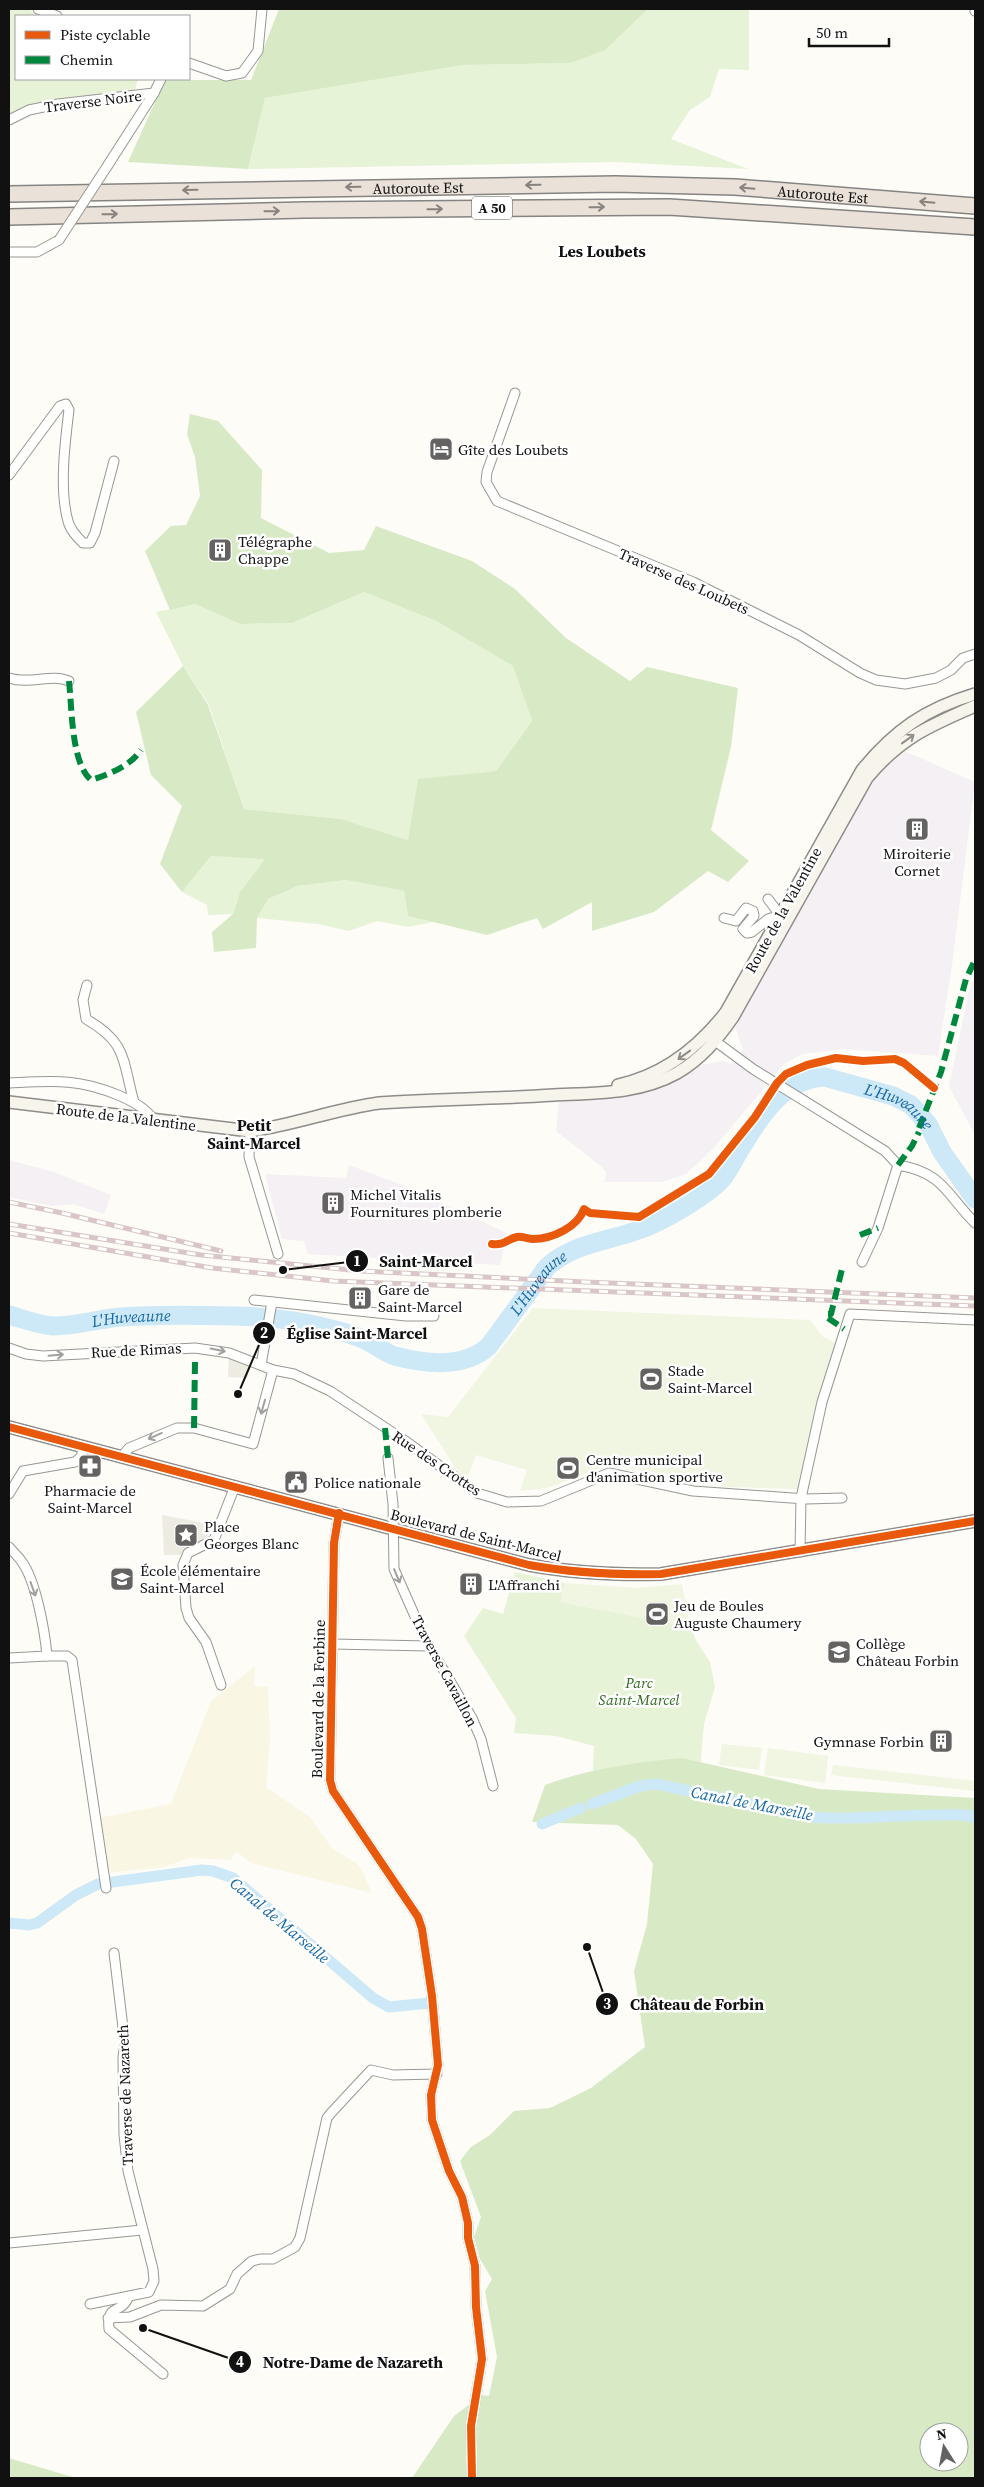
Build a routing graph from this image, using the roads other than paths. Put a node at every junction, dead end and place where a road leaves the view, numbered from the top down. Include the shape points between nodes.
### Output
1 (38, 9) edge
2 (262, 9) edge
3 (54, 15) edge
4 (190, 63) edge
5 (160, 80) edge
6 (154, 93) junction
7 (9, 120) edge
8 (9, 194) edge
9 (975, 206) edge
10 (9, 217) edge
11 (975, 227) edge
12 (9, 252) edge
13 (515, 393) dead end
14 (114, 461) dead end
15 (9, 475) edge
16 (974, 655) edge
17 (9, 678) edge
18 (69, 681) dead end
19 (975, 694) edge
20 (956, 700) junction
21 (975, 706) edge
22 (950, 717) junction
23 (768, 899) dead end
24 (780, 915) junction
25 (724, 918) dead end
26 (777, 940) junction
27 (760, 958) junction
28 (88, 985) dead end
29 (712, 1038) junction
30 (9, 1083) edge
31 (9, 1102) edge
32 (134, 1102) junction
33 (155, 1121) junction
34 (250, 1131) junction
35 (898, 1164) junction
36 (975, 1223) edge
37 (278, 1254) dead end
38 (862, 1262) dead end
39 (254, 1300) dead end
40 (271, 1305) junction
41 (434, 1316) dead end
42 (975, 1320) edge
43 (9, 1348) edge
44 (261, 1365) junction
45 (274, 1370) junction
46 (9, 1426) edge
47 (84, 1446) junction
48 (122, 1456) junction
49 (388, 1458) dead end
50 (235, 1486) junction
51 (9, 1494) edge
52 (801, 1498) junction
53 (842, 1498) dead end
54 (339, 1514) junction
55 (975, 1521) edge
56 (394, 1528) junction
57 (9, 1548) edge
58 (800, 1552) junction
59 (427, 1643) junction
60 (332, 1644) junction
61 (47, 1656) junction
62 (9, 1658) edge
63 (221, 1685) dead end
64 (493, 1786) dead end
65 (105, 1883) dead end
66 (114, 1953) dead end
67 (436, 2074) junction
68 (142, 2230) junction
69 (9, 2243) edge
70 (128, 2298) junction
71 (90, 2304) dead end
72 (108, 2318) junction
73 (163, 2374) dead end
74 (472, 2478) edge

1 - 3 street
2 - 4 street via 258,51 242,73 226,76
5 - 6 street
6 - 7 street, Traverse Noire via 58,104 30,110
6 - 12 street, Traverse Noire, bridge via 59,240 37,252
9 -> 8 highway, Autoroute Est / A 50 via 735,187 616,184
10 -> 11 highway, Autoroute Est / A 50 via 669,206
13 - 16 street, Traverse des Loubets via 487,472 486,482 497,500 693,582 799,635 876,680 905,684 936,678 963,658
14 - 15 street via 90,543 83,543 68,523 65,464 69,410 66,404 60,406
17 - 18 street via 32,682 60,677
19 - 20 main road, Route de la Valentine
20 - 22 main road via 950,708
20 - 24 main road, Route de la Valentine via 938,706 903,729 862,770
21 - 22 main road, Route de la Valentine
26 -> 22 main road, Route de la Valentine via 867,778 912,735
23 - 24 street
24 - 25 street via 747,933 743,929 754,916 749,908 736,921
24 - 26 main road
24 - 27 main road, Route de la Valentine
26 - 27 main road, Route de la Valentine
27 - 29 main road, Route de la Valentine via 733,1017
28 - 32 street via 83,1000 86,1019 107,1032 117,1043 126,1064
29 - 34 main road, Route de la Valentine via 694,1062 675,1074 649,1084 604,1094 379,1103
29 - 35 street via 771,1080 885,1150
30 - 32 street via 77,1082 96,1086
31 - 33 main road, Route de la Valentine
32 - 33 street via 145,1107
33 - 34 main road, Route de la Valentine
34 - 37 street via 250,1160
35 - 36 street via 936,1178
35 - 38 street via 878,1228
39 - 40 street
40 - 41 street
40 - 44 street
42 - 52 street via 850,1314 822,1402
43 -> 44 street, Rue de Rimas via 43,1356 208,1348 229,1352
44 - 45 street, Rue des Crottes
45 -> 48 street via 253,1444 194,1428 177,1428 129,1448
45 - 52 street, Rue des Crottes via 294,1374 330,1391 476,1493 507,1502 541,1501 609,1473 693,1491
46 - 47 main road, Boulevard de Saint-Marcel
47 - 48 main road, Boulevard de Saint-Marcel
47 - 51 street via 81,1457 75,1462 23,1471
48 - 50 main road, Boulevard de Saint-Marcel
49 - 56 street, Traverse Cavaillon
50 - 54 main road, Boulevard de Saint-Marcel
50 - 63 street via 214,1540 188,1553 183,1565 189,1618 206,1642
52 - 53 street, Rue des Crottes
52 - 58 street
54 - 56 main road, Boulevard de Saint-Marcel
54 - 60 street, Boulevard de la Forbine via 334,1543
55 - 58 main road, Boulevard de Saint-Marcel
56 - 58 main road, Boulevard de Saint-Marcel via 529,1566 619,1575 687,1571
56 -> 59 street, Traverse Cavaillon via 394,1569
57 -> 61 street via 23,1562 38,1603 46,1633
59 - 60 street
59 - 64 street, Traverse Cavaillon via 472,1718
60 - 67 street, Boulevard de la Forbine via 331,1787 418,1918 432,1996
61 - 62 street
61 - 65 street via 67,1656 72,1660
66 - 68 street, Traverse de Nazareth via 125,2044 124,2135 128,2171
67 - 72 street via 393,2075 371,2070 327,2118 300,2238 295,2247 273,2259 252,2261 237,2274 230,2290 203,2306 161,2305 130,2317
67 - 74 street, Boulevard de la Forbine via 432,2120 449,2172 462,2197 475,2266 482,2359 471,2426
68 - 69 street
68 - 70 street, Traverse de Nazareth via 154,2281 149,2292
70 - 71 street, Traverse de Nazareth
70 - 72 street via 110,2312
72 - 73 street via 109,2329

